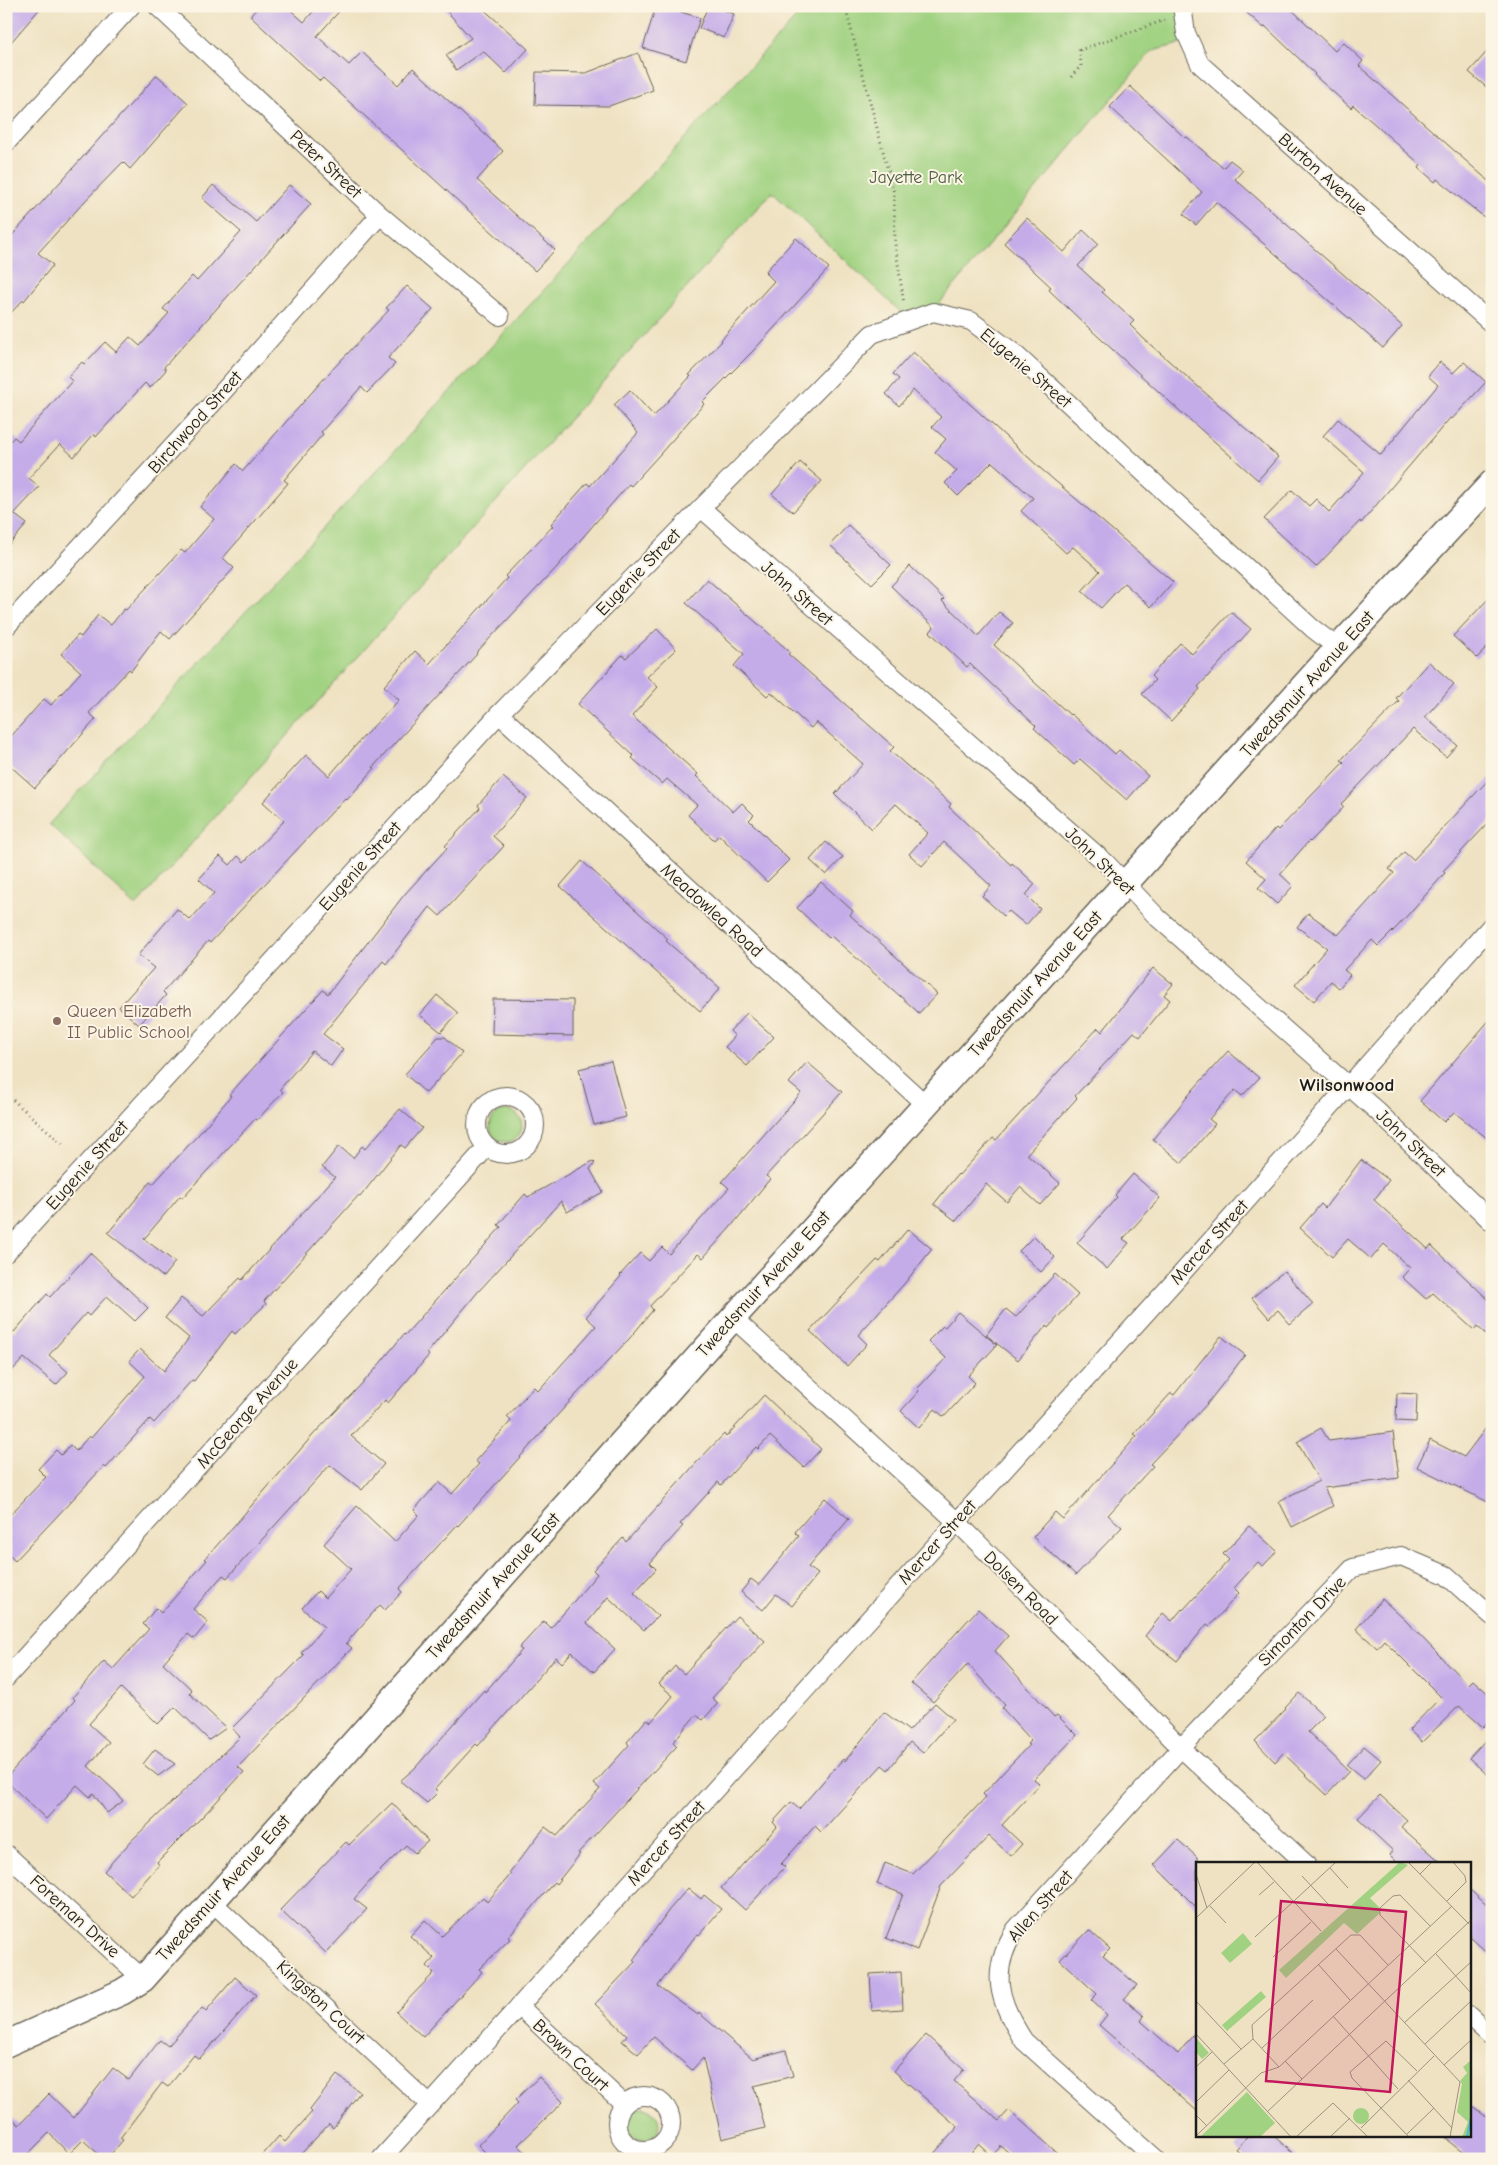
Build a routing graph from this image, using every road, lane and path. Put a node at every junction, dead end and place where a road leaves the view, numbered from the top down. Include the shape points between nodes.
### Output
1 (131, 6) edge
2 (157, 6) edge
3 (845, 6) edge
4 (1182, 10) edge
5 (1071, 77) dead end
6 (6, 143) edge
7 (380, 215) junction
8 (500, 316) dead end
9 (908, 321) junction
10 (1492, 324) edge
11 (1492, 483) edge
12 (701, 508) junction
13 (6, 627) edge
14 (1338, 648) junction
15 (499, 714) junction
16 (1125, 885) junction
17 (1492, 925) edge
18 (1348, 1086) junction
19 (13, 1100) dead end
20 (926, 1105) junction
21 (65, 1146) dead end
22 (487, 1147) dead end
23 (1492, 1222) edge
24 (6, 1253) edge
25 (733, 1318) junction
26 (956, 1521) junction
27 (1492, 1616) edge
28 (6, 1678) edge
29 (1182, 1748) junction
30 (6, 1854) edge
31 (1304, 1862) edge
32 (211, 1901) junction
33 (143, 1979) junction
34 (519, 2006) junction
35 (1470, 2017) edge
36 (1492, 2038) edge
37 (6, 2044) edge
38 (430, 2104) junction
39 (624, 2104) dead end
40 (381, 2159) edge
41 (1156, 2159) edge

1 - 6 street
2 - 7 street, Peter Street
3 - 9 path via 894,193 894,244
4 - 5 path via 1080,50 1082,66
4 - 10 street, Burton Avenue via 1186,33 1200,64
7 - 8 street, Peter Street
7 - 13 street, Birchwood Street via 212,404
9 - 12 street, Eugenie Street via 872,334
9 - 14 street, Eugenie Street via 933,312 971,321 1014,353 1312,628
11 - 14 street, Tweedsmuir Avenue East
12 - 15 street, Eugenie Street
12 - 16 street, John Street via 1106,863
14 - 16 street, Tweedsmuir Avenue East
15 - 20 street, Meadowlea Road
15 - 24 street, Eugenie Street
16 - 18 street, John Street
16 - 20 street, Tweedsmuir Avenue East
17 - 18 street, Mercer Street
18 - 23 street, John Street
18 - 26 street, Mercer Street
19 - 21 path
20 - 25 street, Tweedsmuir Avenue East
22 - 28 street, McGeorge Avenue
25 - 26 street, Dolsen Road
25 - 32 street, Tweedsmuir Avenue East
26 - 29 street, Dolsen Road
26 - 34 street, Mercer Street
27 - 29 street, Simonton Drive via 1446,1575 1401,1556 1353,1568
29 - 31 street, Dolsen Road
29 - 41 street, Allen Street via 1016,1929 1005,1946 1000,1966 1000,1992 1008,2018 1024,2041
30 - 33 street, Foreman Drive
32 - 33 street, Tweedsmuir Avenue East
32 - 38 street, Kingston Court
33 - 37 street, Tweedsmuir Avenue East via 122,1992
34 - 38 street, Mercer Street
34 - 39 street, Brown Court
35 - 36 street
38 - 40 street, Mercer Street

